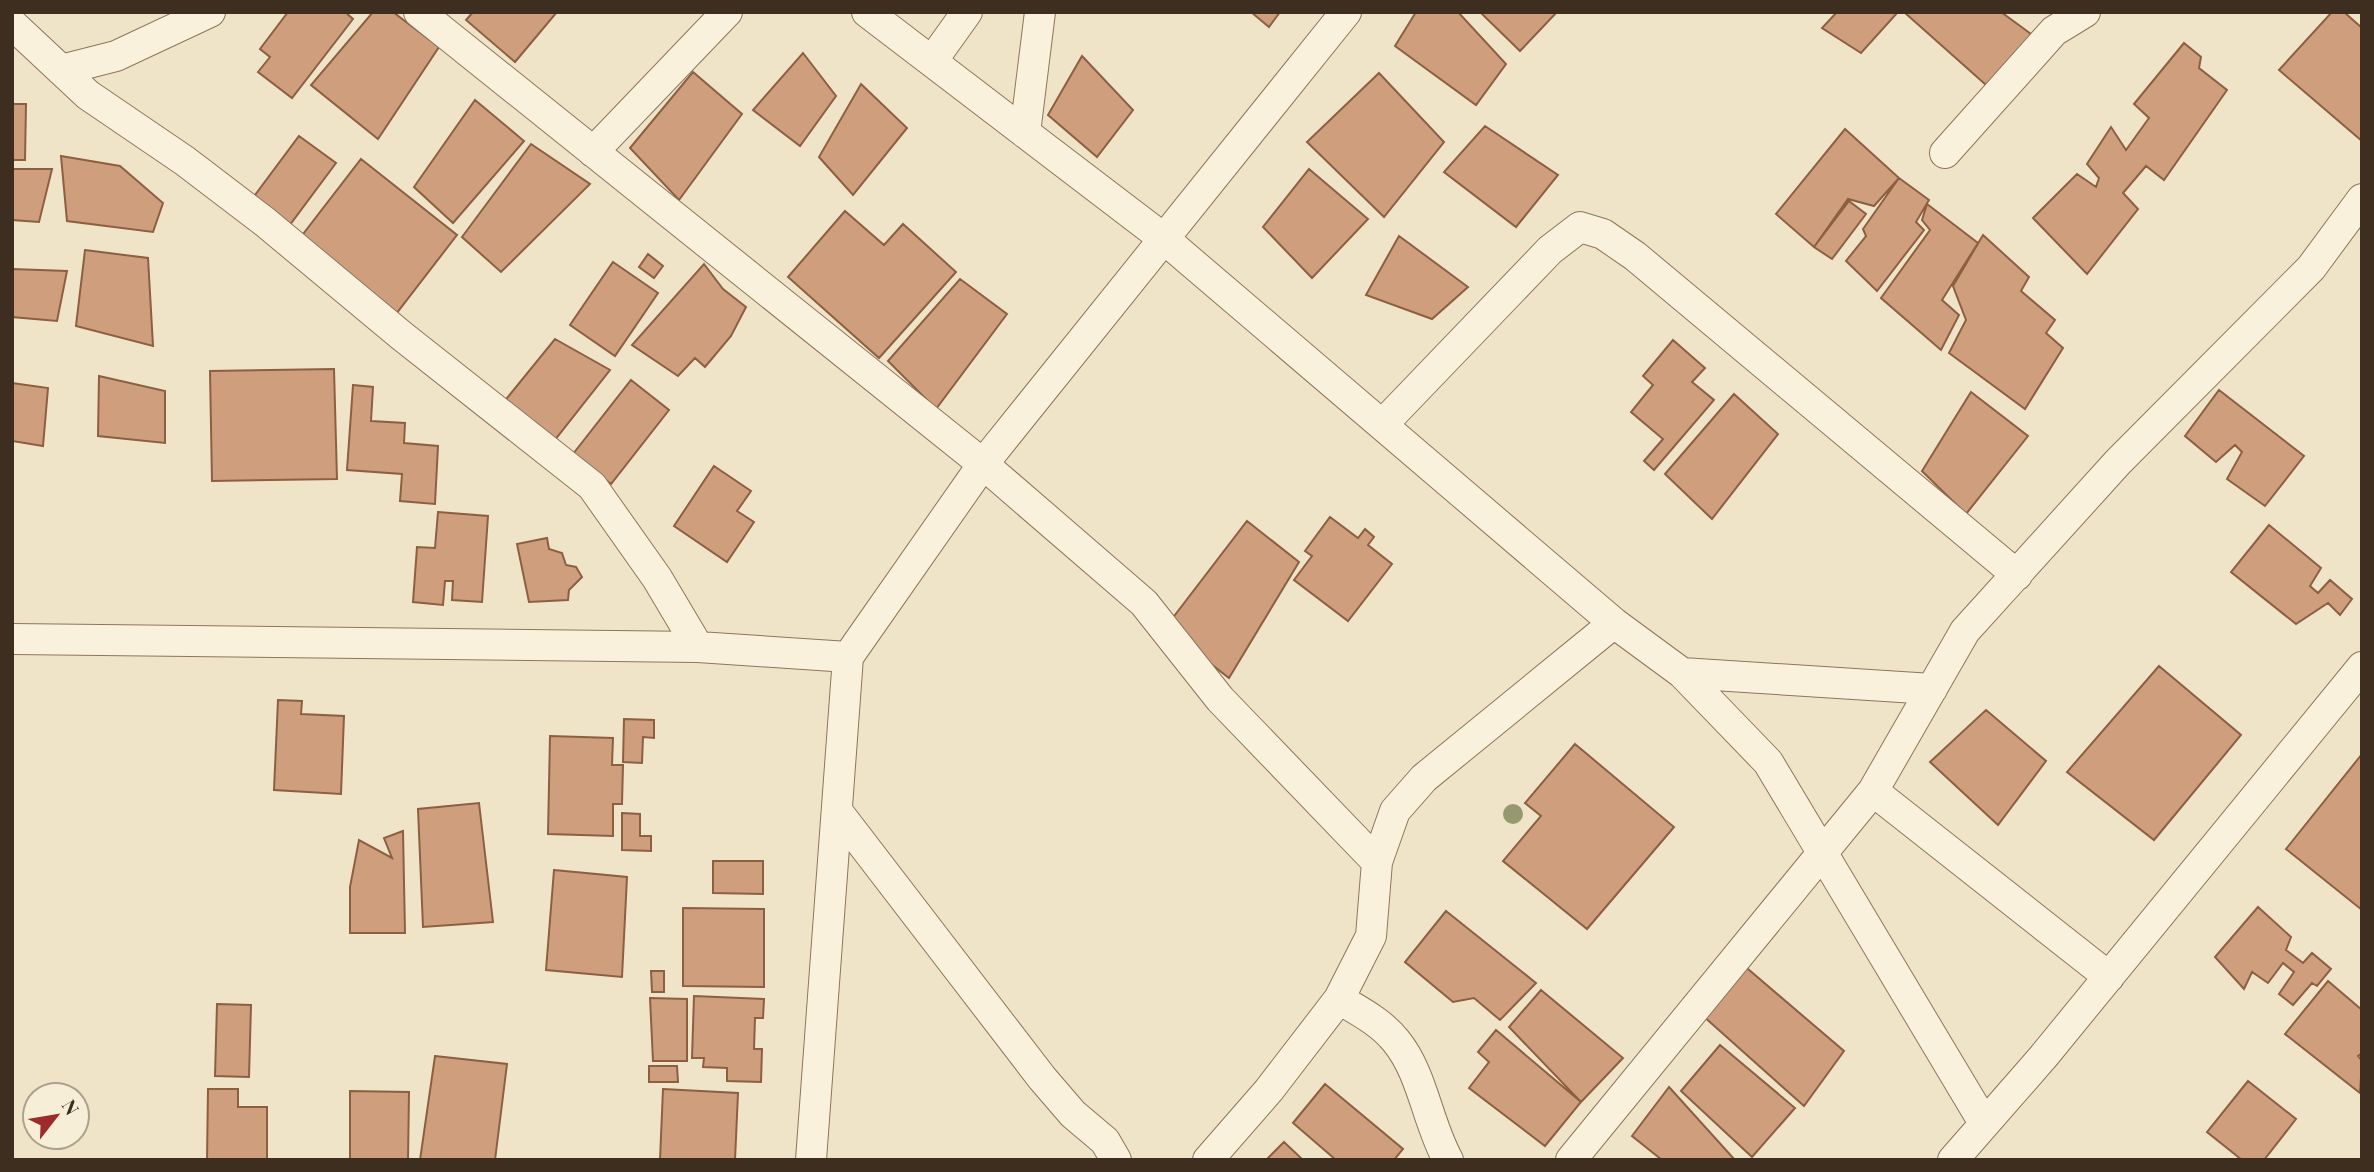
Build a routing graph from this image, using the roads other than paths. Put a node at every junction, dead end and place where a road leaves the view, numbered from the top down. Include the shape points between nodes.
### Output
1 (210, 12) edge
2 (419, 12) edge
3 (727, 12) edge
4 (867, 12) edge
5 (967, 12) edge
6 (1040, 12) edge
7 (1346, 12) edge
8 (2085, 12) edge
9 (12, 24) edge
10 (932, 61) junction
11 (61, 70) junction
12 (1026, 133) junction
13 (593, 152) junction
14 (1945, 153) dead end
15 (2362, 199) edge
16 (1163, 238) junction
17 (1382, 425) junction
18 (983, 464) junction
19 (2017, 575) junction
20 (1614, 623) junction
21 (12, 639) edge
22 (698, 647) junction
23 (848, 657) junction
24 (1682, 673) junction
25 (2357, 683) edge
26 (1932, 689) junction
27 (1873, 791) junction
28 (837, 811) junction
29 (1823, 852) junction
30 (1377, 862) junction
31 (2109, 977) junction
32 (1339, 999) junction
33 (1984, 1123) junction
34 (811, 1160) edge
35 (1116, 1160) edge
36 (1208, 1160) edge
37 (1448, 1160) edge
38 (1571, 1160) edge
39 (1953, 1160) edge

1 - 11 street via 116,56
2 - 13 street
3 - 13 street
4 - 10 street
5 - 10 street
6 - 12 street
7 - 16 street
8 - 14 street via 2054,31
9 - 11 street
10 - 12 street
11 - 22 street via 88,95 265,222 592,486 657,578
12 - 16 street
13 - 18 street
15 - 19 street via 2311,268 2118,461
16 - 17 street
16 - 18 street
17 - 19 street via 1550,250 1580,227 1603,234 1635,256
17 - 20 street
18 - 23 street
18 - 30 street via 1144,603 1220,699
19 - 26 street via 1965,631
20 - 24 street
20 - 30 street via 1424,778 1395,811
21 - 22 street
22 - 23 street
23 - 28 street
24 - 26 street
24 - 29 street via 1768,762
25 - 31 street
26 - 27 street
27 - 29 street
27 - 31 street
28 - 34 street
28 - 35 street via 1042,1078 1073,1114 1105,1141
29 - 33 street
29 - 38 street
30 - 32 street via 1371,936
31 - 33 street
32 - 36 street
32 - 37 street via 1377,1022 1396,1041
33 - 39 street

